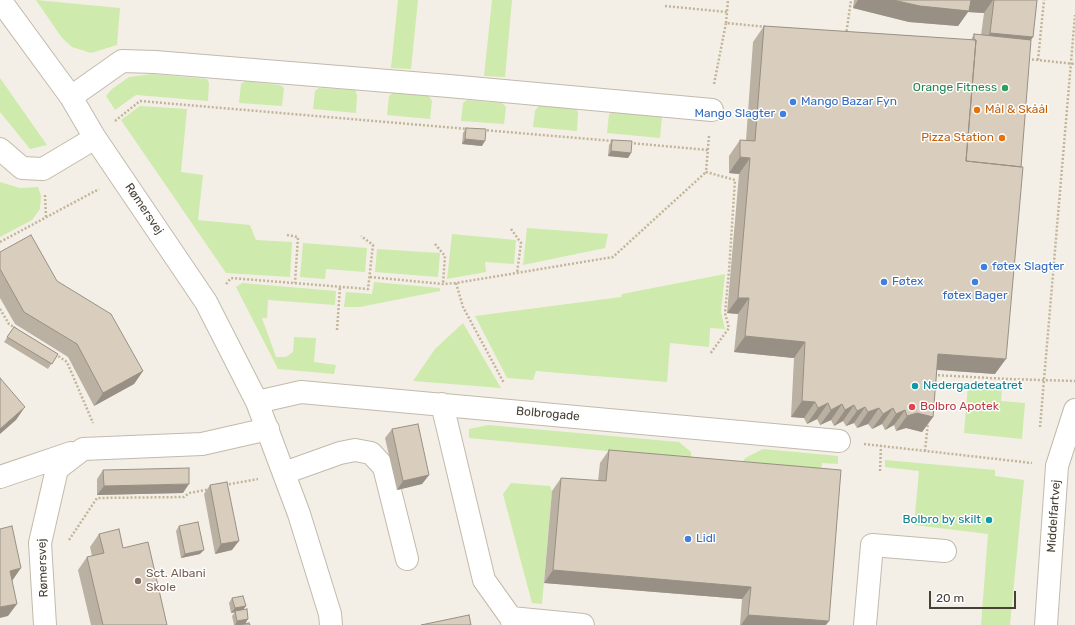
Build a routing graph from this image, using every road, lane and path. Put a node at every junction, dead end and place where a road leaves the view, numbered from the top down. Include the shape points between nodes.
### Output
1 (0, 0) edge
2 (728, 0) edge
3 (851, 0) edge
4 (1044, 0) edge
5 (665, 6) dead end
6 (727, 12) junction
7 (1075, 15) edge
8 (726, 23) junction
9 (771, 27) edge
10 (839, 34) edge
11 (846, 35) junction
12 (854, 36) edge
13 (1022, 59) edge
14 (1038, 60) junction
15 (1071, 64) junction
16 (1075, 64) edge
17 (71, 97) junction
18 (712, 110) junction
19 (95, 138) junction
20 (618, 142) edge
21 (626, 142) edge
22 (0, 149) edge
23 (708, 150) junction
24 (706, 172) junction
25 (122, 176) junction
26 (511, 229) dead end
27 (287, 235) dead end
28 (361, 236) dead end
29 (0, 242) edge
30 (435, 244) dead end
31 (517, 273) junction
32 (370, 277) junction
33 (295, 283) junction
34 (456, 283) junction
35 (443, 284) junction
36 (340, 287) junction
37 (206, 302) junction
38 (0, 308) edge
39 (337, 330) dead end
40 (22, 333) edge
41 (54, 354) edge
42 (710, 354) dead end
43 (1043, 380) junction
44 (1075, 381) edge
45 (932, 382) edge
46 (506, 386) dead end
47 (257, 402) junction
48 (442, 404) junction
49 (1075, 410) edge
50 (928, 420) edge
51 (268, 430) junction
52 (1040, 433) dead end
53 (839, 441) dead end
54 (93, 448) junction
55 (925, 451) junction
56 (1057, 466) junction
57 (880, 471) dead end
58 (284, 473) junction
59 (0, 478) edge
60 (68, 542) dead end
61 (945, 551) dead end
62 (407, 559) dead end
63 (512, 621) edge
64 (45, 625) edge
65 (331, 625) edge
66 (583, 625) edge
67 (865, 625) edge
68 (1046, 625) edge

1 - 17 street, Rømersvej
2 - 6 path
3 - 11 path
4 - 14 path
5 - 6 path
6 - 8 path
7 - 15 path
8 - 9 path
8 - 18 path
10 - 11 path
11 - 12 path
13 - 14 path
14 - 15 path
15 - 16 path
15 - 43 path
17 - 18 street via 122,61 449,86
17 - 19 street, Rømersvej
18 - 23 path
19 - 20 path via 140,101
19 - 22 street via 43,169 22,168
19 - 25 street, Rømersvej
21 - 23 path
23 - 24 path
24 - 31 path via 613,257
24 - 42 path via 735,180 724,313 729,328
25 - 29 path
25 - 37 street, Rømersvej
26 - 31 path via 520,243
27 - 33 path via 298,238
28 - 32 path via 373,245
30 - 35 path via 445,256
31 - 34 path
32 - 35 path
32 - 36 path via 368,289
33 - 36 path
33 - 37 path via 231,278
34 - 35 path
34 - 46 path via 463,307
36 - 39 path
37 - 47 street, Rømersvej
38 - 40 path via 9,324
41 - 54 path via 67,362
43 - 44 path
43 - 45 path via 933,374
43 - 52 path
47 - 48 street, Bolbrogade via 301,392
47 - 51 street, Rømersvej
48 - 53 street, Bolbrogade
48 - 63 street via 484,580
49 - 56 street, Middelfartvej
50 - 55 path
51 - 54 street via 202,444
51 - 58 street, Rømersvej
54 - 59 street
54 - 64 street, Rømersvej via 56,469 40,543
55 - 56 path
55 - 57 path via 881,446
56 - 68 street, Middelfartvej
58 - 60 path via 184,496 97,498
58 - 62 street via 350,451 371,453 384,467
58 - 65 street, Rømersvej via 330,614
61 - 67 street via 872,545
63 - 66 street

